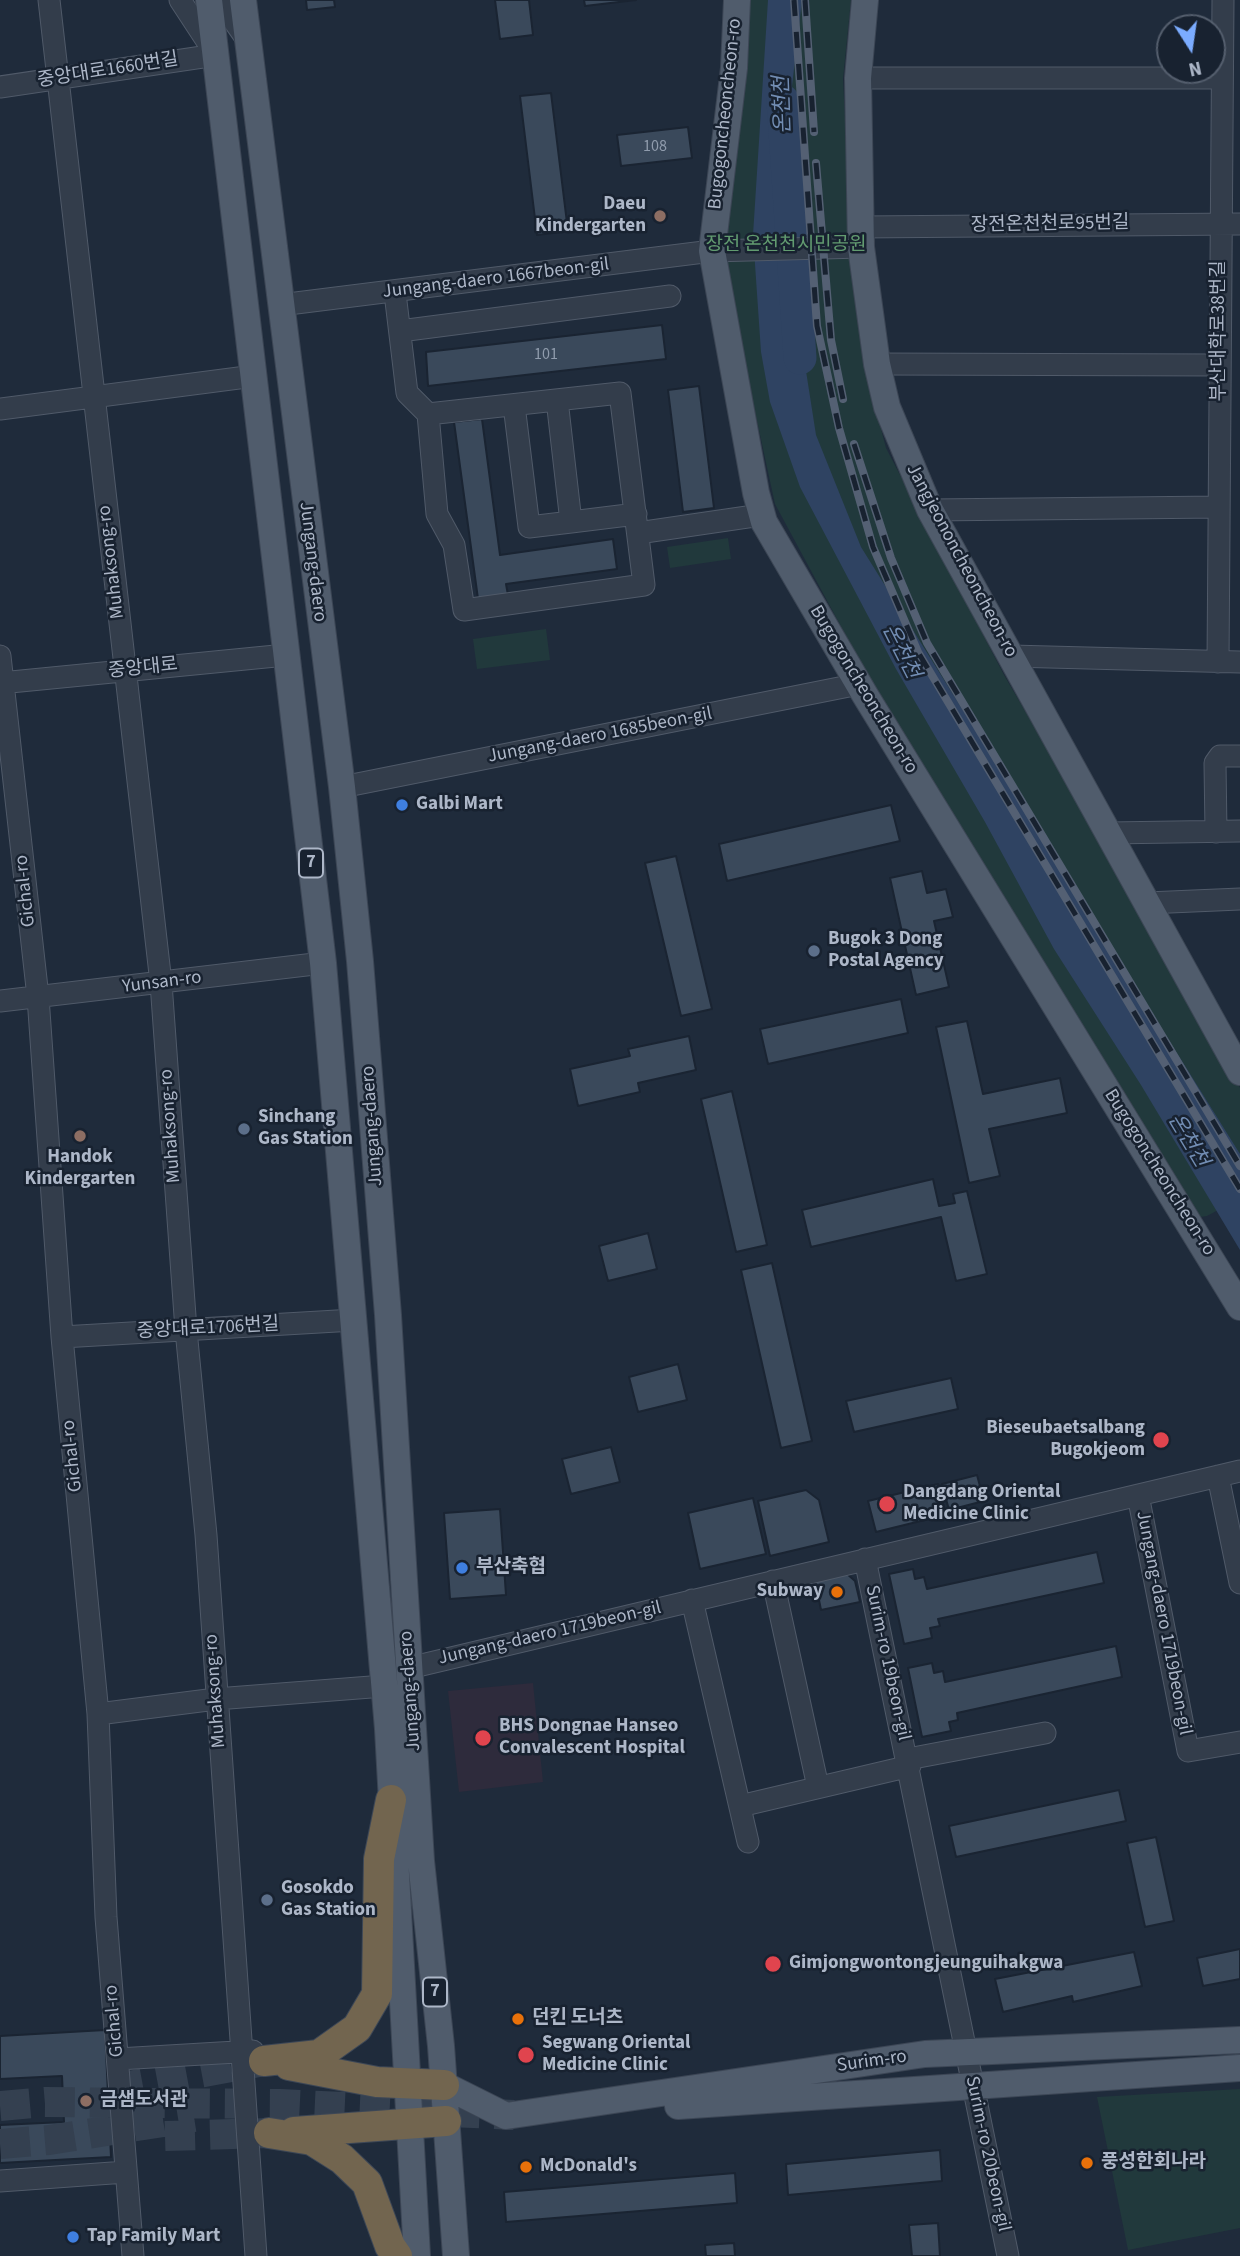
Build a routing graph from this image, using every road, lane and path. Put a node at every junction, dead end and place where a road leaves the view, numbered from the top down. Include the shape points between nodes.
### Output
1 (49, 0) edge
2 (180, 0) edge
3 (209, 0) edge
4 (219, 0) edge
5 (243, 0) edge
6 (737, 0) edge
7 (865, 0) edge
8 (248, 41) junction
9 (216, 55) junction
10 (858, 78) junction
11 (1156, 78) edge
12 (59, 79) junction
13 (1222, 84) edge
14 (0, 87) edge
15 (1231, 224) edge
16 (857, 240) junction
17 (712, 251) junction
18 (395, 293) junction
19 (670, 296) dead end
20 (280, 305) junction
21 (400, 331) junction
22 (877, 364) junction
23 (1220, 365) junction
24 (254, 376) junction
25 (93, 398) junction
26 (557, 400) junction
27 (514, 405) junction
28 (0, 409) edge
29 (428, 414) junction
30 (1219, 507) junction
31 (930, 509) junction
32 (761, 515) junction
33 (571, 522) junction
34 (637, 523) junction
35 (286, 655) junction
36 (0, 656) edge
37 (1011, 656) junction
38 (1218, 662) junction
39 (1240, 662) edge
40 (125, 671) junction
41 (2, 683) edge
42 (859, 684) junction
43 (1240, 756) edge
44 (342, 787) junction
45 (1240, 831) edge
46 (1216, 832) junction
47 (1108, 833) junction
48 (1240, 899) edge
49 (1147, 903) junction
50 (323, 963) junction
51 (161, 983) junction
52 (38, 997) junction
53 (0, 1001) edge
54 (1231, 1039) edge
55 (1240, 1072) edge
56 (1240, 1307) edge
57 (354, 1320) junction
58 (186, 1330) junction
59 (62, 1337) junction
60 (1240, 1471) edge
61 (1218, 1476) junction
62 (1138, 1495) junction
63 (865, 1559) junction
64 (773, 1581) junction
65 (1240, 1583) edge
66 (692, 1600) junction
67 (409, 1668) junction
68 (384, 1686) junction
69 (216, 1699) junction
70 (98, 1714) junction
71 (1045, 1733) dead end
72 (1240, 1742) edge
73 (909, 1763) junction
74 (818, 1787) junction
75 (391, 1800) junction
76 (740, 1806) junction
77 (748, 1842) dead end
78 (1240, 2040) edge
79 (966, 2051) junction
80 (253, 2056) junction
81 (118, 2059) junction
82 (1240, 2068) edge
83 (408, 2082) junction
84 (444, 2085) junction
85 (973, 2088) junction
86 (506, 2116) junction
87 (446, 2122) junction
88 (410, 2125) junction
89 (126, 2172) junction
90 (0, 2181) edge
91 (133, 2256) edge
92 (256, 2256) edge
93 (397, 2256) edge
94 (416, 2256) edge
95 (456, 2256) edge
96 (1008, 2256) edge

1 - 12 street, Muhaksong-ro
2 - 9 street
3 - 9 main road, Jungang-daero / 7
4 - 8 street
5 - 8 main road, Jungang-daero / 7
6 - 17 main road, Bugogoncheoncheon-ro via 734,68
7 - 10 main road, Jangjeononcheoncheon-ro
8 - 20 main road, Jungang-daero / 7
9 - 12 street, 중앙대로1660번길
9 - 24 main road, Jungang-daero / 7
10 - 11 street
10 - 16 main road, Jangjeononcheoncheon-ro
12 - 14 street, 중앙대로1660번길
12 - 25 street, Muhaksong-ro
13 - 15 street, 부산대학로38번길
15 - 16 street, 장전온천천로95번길
15 - 23 street, 부산대학로38번길
16 - 17 street, 장전온천천로95번길
16 - 22 main road, Jangjeononcheoncheon-ro
17 - 18 street, Jungang-daero 1667beon-gil
17 - 32 main road, Bugogoncheoncheon-ro
18 - 20 street, Jungang-daero 1667beon-gil
18 - 21 street
19 - 21 street
20 - 44 main road, Jungang-daero / 7
21 - 29 street via 407,393
22 - 23 street
22 - 31 main road, Jangjeononcheoncheon-ro via 900,442
23 - 30 street, 부산대학로38번길
24 - 25 street
24 - 35 main road, Jungang-daero / 7
25 - 28 street
25 - 40 street, Muhaksong-ro
26 - 27 street
26 - 33 street
26 - 34 street via 620,393
27 - 29 street
27 - 33 street via 530,527
29 - 34 street via 437,514 454,545 464,610 644,585
30 - 31 street
30 - 38 street, 부산대학로38번길
31 - 37 main road, Jangjeononcheoncheon-ro
32 - 34 street
32 - 42 main road, Bugogoncheoncheon-ro
33 - 34 street
35 - 40 street, 중앙대로
35 - 50 main road, Jungang-daero / 7
36 - 41 street, Gichal-ro
37 - 38 street
37 - 47 main road, Jangjeononcheoncheon-ro
38 - 39 street
40 - 41 street, 중앙대로
40 - 51 street, Muhaksong-ro
41 - 52 street, Gichal-ro
42 - 44 street, Jungang-daero 1685beon-gil
42 - 56 main road, Bugogoncheoncheon-ro
43 - 46 street via 1220,756 1215,763
44 - 67 main road, Jungang-daero / 7 via 388,1315
45 - 46 street
46 - 47 street
47 - 49 main road, Jangjeononcheoncheon-ro
48 - 49 street
49 - 54 main road, Jangjeononcheoncheon-ro
50 - 51 street, Yunsan-ro
50 - 57 main road, Jungang-daero / 7
51 - 52 street, Yunsan-ro
51 - 58 street, Muhaksong-ro
52 - 53 street, Yunsan-ro
52 - 59 street, Gichal-ro
54 - 55 main road, Jangjeononcheoncheon-ro
57 - 58 street, 중앙대로1706번길
57 - 68 main road, Jungang-daero / 7
58 - 59 street, 중앙대로1706번길
58 - 69 street, Muhaksong-ro
59 - 70 street, Gichal-ro
60 - 61 street, Jungang-daero 1719beon-gil
61 - 62 street, Jungang-daero 1719beon-gil
61 - 65 street
62 - 63 street, Jungang-daero 1719beon-gil
62 - 72 street, Jungang-daero 1719beon-gil via 1188,1751
63 - 64 street, Jungang-daero 1719beon-gil
63 - 73 street, Surim-ro 19beon-gil
64 - 66 street, Jungang-daero 1719beon-gil
64 - 74 street
66 - 67 street, Jungang-daero 1719beon-gil
66 - 76 street
67 - 84 main road, Jungang-daero / 7 via 421,1861
68 - 69 street
68 - 75 main road, Jungang-daero / 7
69 - 70 street
69 - 80 street, Muhaksong-ro
70 - 81 street, Gichal-ro via 106,1917
71 - 73 street
73 - 74 street, Surim-ro 19beon-gil
73 - 79 street, Surim-ro 19beon-gil
74 - 76 street, Surim-ro 19beon-gil
75 - 80 highway via 379,1859 377,1994 357,2028 319,2055
75 - 83 main road, Jungang-daero / 7
76 - 77 street
78 - 79 main road, Surim-ro
79 - 85 street, Surim-ro 20beon-gil
79 - 86 main road, Surim-ro
80 - 81 street
80 - 83 highway via 377,2082
80 - 92 street, Muhaksong-ro
81 - 89 street, Gichal-ro
82 - 85 main road, Surim-ro
83 - 84 highway
83 - 88 main road, Jungang-daero / 7
84 - 86 main road, Surim-ro
84 - 87 main road, Jungang-daero / 7
85 - 86 main road, Surim-ro
85 - 96 street, Surim-ro 20beon-gil
86 - 87 main road, Surim-ro
87 - 88 highway
87 - 95 main road, Jungang-daero / 7
88 - 93 highway via 269,2133 312,2140 368,2183
88 - 94 main road, Jungang-daero / 7
89 - 90 street
89 - 91 street, Gichal-ro

